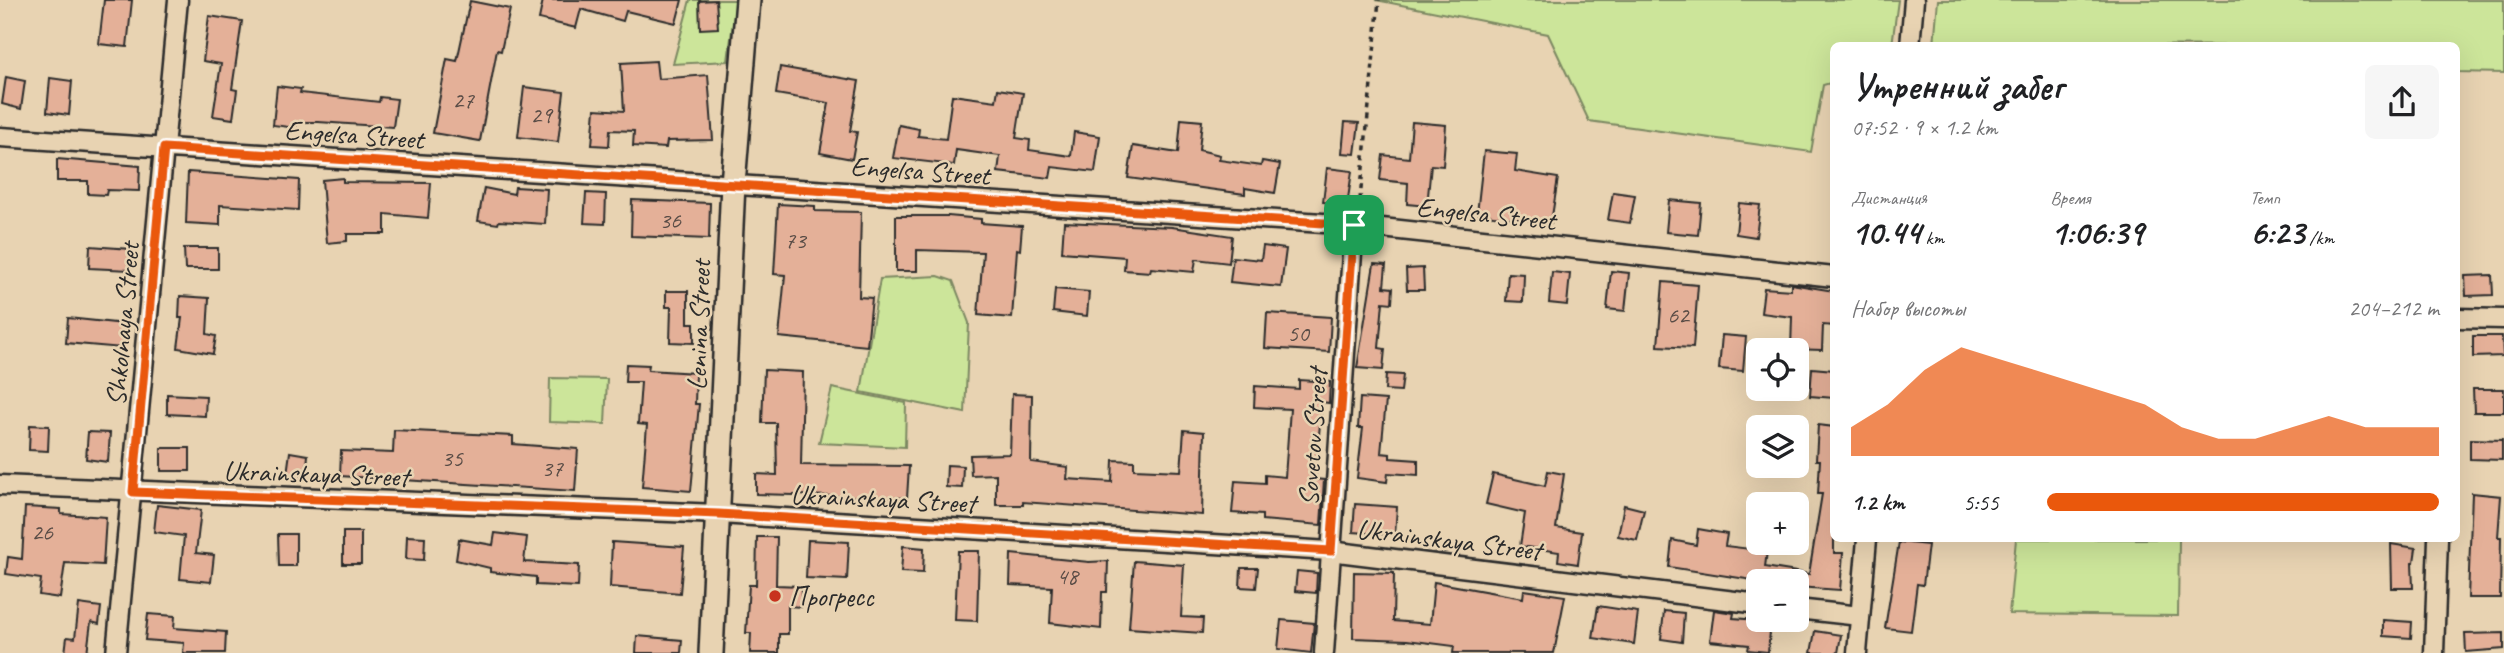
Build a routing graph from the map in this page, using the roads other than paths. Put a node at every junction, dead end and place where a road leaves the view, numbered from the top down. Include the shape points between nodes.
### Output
1 (178, 0) edge
2 (748, 0) edge
3 (1914, 0) edge
4 (1910, 42) edge
5 (0, 137) edge
6 (164, 148) junction
7 (733, 184) junction
8 (1354, 225) junction
9 (1830, 277) edge
10 (2460, 318) edge
11 (2504, 319) edge
12 (0, 485) edge
13 (133, 492) junction
14 (719, 514) junction
15 (1867, 542) edge
16 (2438, 542) edge
17 (1331, 551) junction
18 (1746, 602) edge
19 (1809, 611) edge
20 (1860, 617) junction
21 (116, 653) edge
22 (711, 653) edge
23 (1324, 653) edge
24 (1857, 653) edge
25 (2434, 653) edge

1 - 6 street, Shkolnaya Street
2 - 7 street, Lenina Street
3 - 4 street
5 - 6 street, Engelsa Street
6 - 7 street, Engelsa Street
6 - 13 street, Shkolnaya Street
7 - 8 street, Engelsa Street
7 - 14 street, Lenina Street
8 - 9 street, Engelsa Street
8 - 17 street, Sovetov Street
10 - 11 street
12 - 13 street, Ukrainskaya Street
13 - 14 street, Ukrainskaya Street
13 - 21 street, Shkolnaya Street
14 - 17 street, Ukrainskaya Street
14 - 22 street, Lenina Street
15 - 20 street
16 - 25 street
17 - 18 street, Ukrainskaya Street
17 - 23 street, Sovetov Street
19 - 20 street
20 - 24 street

